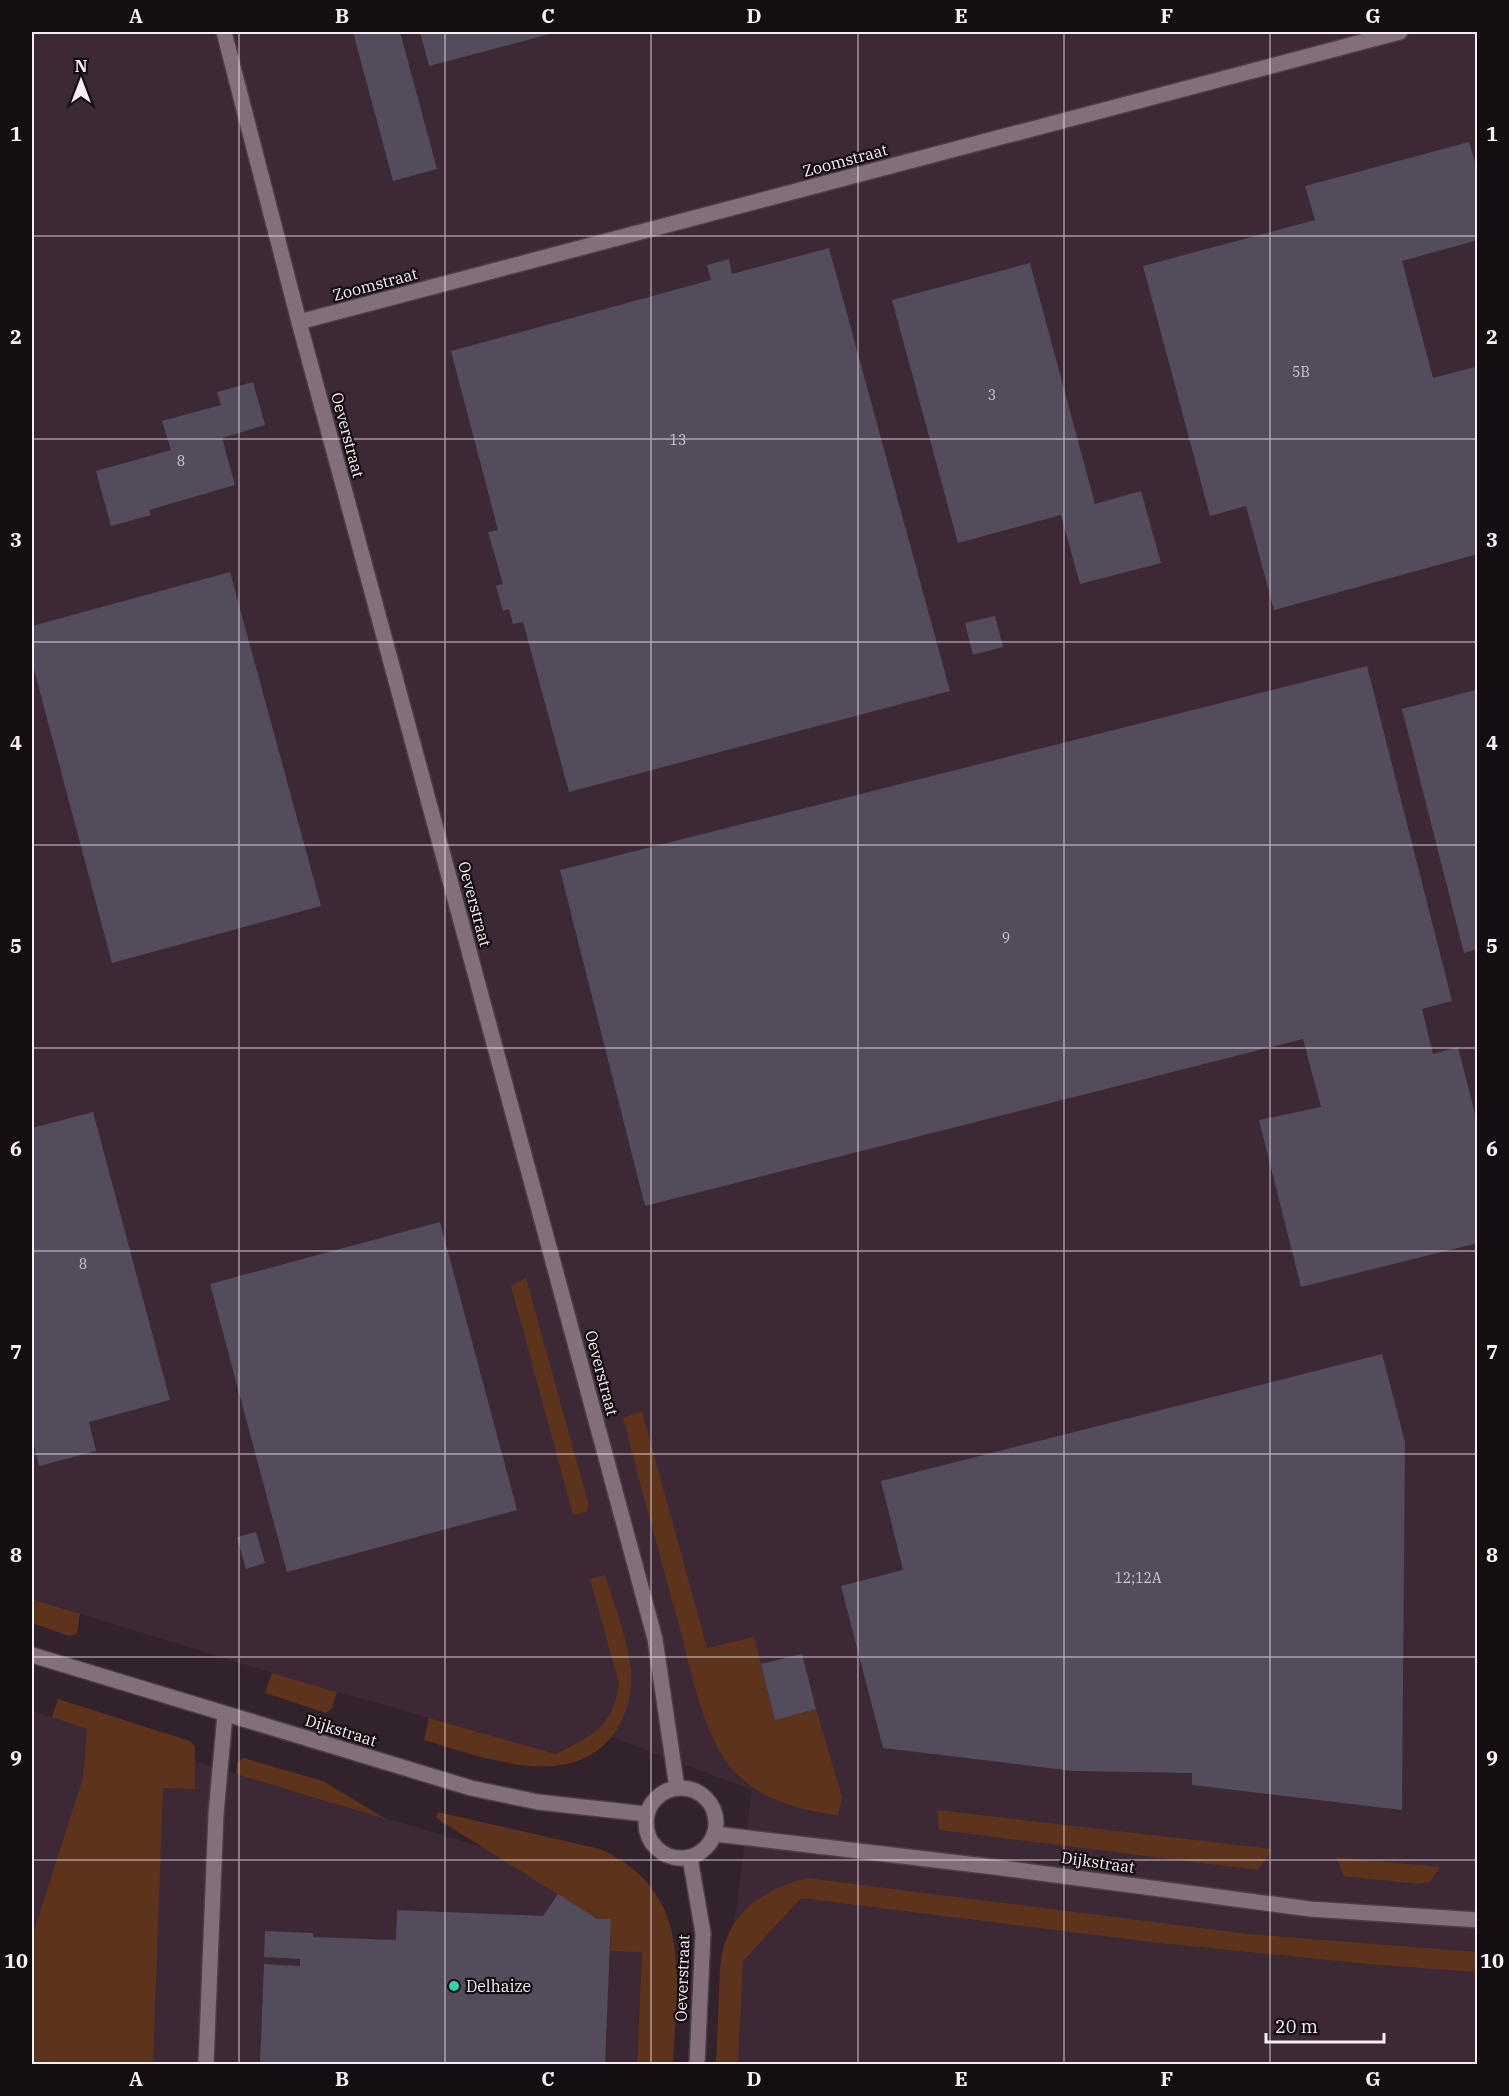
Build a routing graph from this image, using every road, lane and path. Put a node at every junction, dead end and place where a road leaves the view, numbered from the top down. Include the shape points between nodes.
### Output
1 (224, 32) edge
2 (1400, 32) edge
3 (299, 322) junction
4 (32, 1654) edge
5 (225, 1714) junction
6 (677, 1788) junction
7 (646, 1814) junction
8 (715, 1834) junction
9 (690, 1858) junction
10 (1478, 1920) edge
11 (206, 2064) edge
12 (697, 2064) edge

1 - 3 street, Oeverstraat
2 - 3 street, Zoomstraat
3 - 6 street, Oeverstraat via 655,1639
4 - 5 street, Dijkstraat
5 - 7 street, Dijkstraat via 471,1788 538,1802
5 - 11 street via 216,1814
6 - 7 street via 657,1796
6 - 8 street via 699,1792 708,1800 717,1822
7 - 9 street via 646,1832 657,1849 667,1856
8 - 9 street via 710,1845
8 - 10 street, Dijkstraat via 1310,1909
9 - 12 street, Oeverstraat via 703,1933

